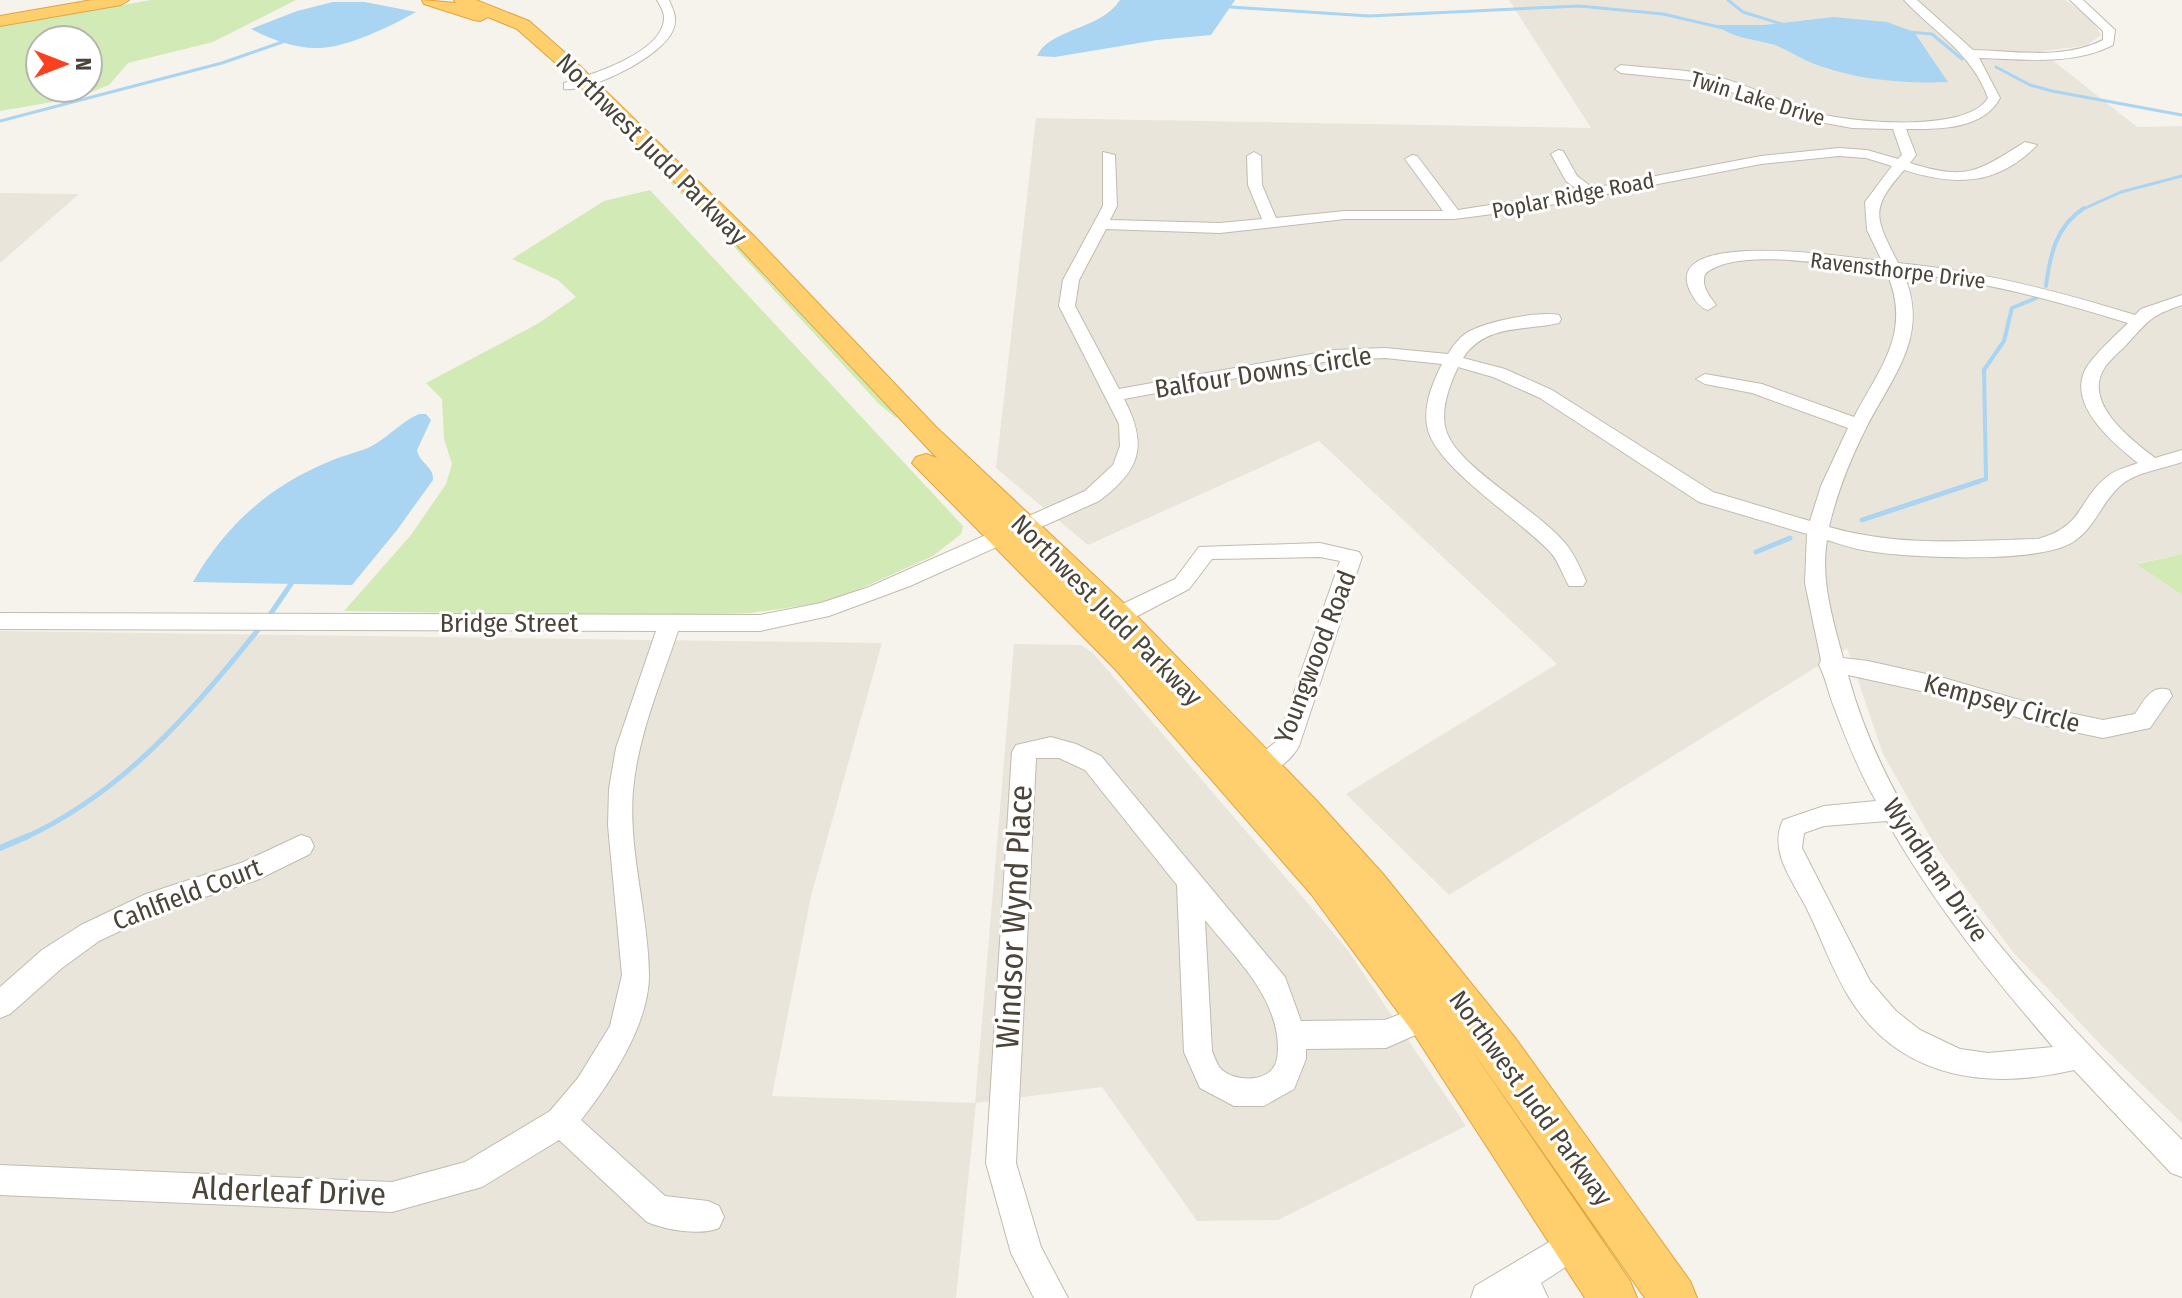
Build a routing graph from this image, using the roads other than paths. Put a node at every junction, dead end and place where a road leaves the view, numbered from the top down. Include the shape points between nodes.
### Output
1 (88, 0) edge
2 (121, 0) edge
3 (430, 0) edge
4 (462, 0) edge
5 (662, 0) edge
6 (1910, 0) edge
7 (2076, 0) edge
8 (0, 18) edge
9 (1970, 54) junction
10 (1621, 69) dead end
11 (574, 81) junction
12 (1898, 126) junction
13 (2030, 145) dead end
14 (1558, 154) dead end
15 (1108, 155) dead end
16 (1254, 156) dead end
17 (1412, 159) dead end
18 (1901, 164) junction
19 (1590, 193) junction
20 (1454, 215) junction
21 (1271, 223) junction
22 (1102, 224) junction
23 (1892, 266) junction
24 (2182, 300) edge
25 (1708, 305) dead end
26 (1553, 319) dead end
27 (2138, 321) junction
28 (1451, 360) junction
29 (1705, 379) dead end
30 (1113, 396) junction
31 (1858, 425) junction
32 (2182, 456) edge
33 (2152, 465) junction
34 (1819, 530) junction
35 (1013, 532) junction
36 (1576, 581) dead end
37 (1118, 616) junction
38 (0, 621) edge
39 (669, 624) junction
40 (1830, 665) junction
41 (2161, 696) dead end
42 (1261, 767) junction
43 (1893, 810) junction
44 (301, 846) dead end
45 (1190, 881) junction
46 (0, 1005) edge
47 (1426, 1017) junction
48 (1291, 1034) junction
49 (2078, 1055) junction
50 (561, 1122) junction
51 (2182, 1162) edge
52 (0, 1180) edge
53 (708, 1217) dead end
54 (1576, 1242) junction
55 (1526, 1289) edge
56 (1052, 1298) edge
57 (1487, 1298) edge
58 (1613, 1298) edge
59 (1673, 1298) edge

1 - 8 highway
2 - 8 highway
3 - 11 highway, Northwest Judd Parkway via 504,27
4 - 11 highway, Northwest Judd Parkway via 530,30
5 - 11 street via 657,26 644,43
6 - 9 street, Twin Lake Drive
7 - 9 street via 2109,30 2109,42 2102,48
9 - 12 street, Twin Lake Drive via 1989,80 1994,98 1988,109 1937,125
10 - 12 street, Twin Lake Drive via 1701,77 1815,117
11 - 35 highway, Northwest Judd Parkway via 903,440
12 - 18 street via 1909,155
13 - 18 street, Poplar Ridge Road via 1975,177
14 - 19 street via 1571,178
15 - 22 street, Bridge Street via 1110,206
16 - 21 street via 1255,185
17 - 20 street
18 - 19 street, Poplar Ridge Road via 1867,154 1790,156
18 - 23 street, Wyndham Drive via 1872,202 1871,217
19 - 20 street, Poplar Ridge Road
20 - 21 street, Poplar Ridge Road via 1345,215
21 - 22 street, Poplar Ridge Road via 1220,228
22 - 30 street, Bridge Street via 1071,280 1067,306
23 - 25 street, Ravensthorpe Drive via 1725,255 1706,264 1694,280 1695,293
23 - 27 street, Ravensthorpe Drive via 2001,283
23 - 31 street, Wyndham Drive via 1908,312 1904,336
24 - 27 street via 2156,307
26 - 28 street via 1486,330 1462,344
27 - 33 street via 2095,368 2091,390 2100,416
28 - 30 street, Balfour Downs Circle via 1385,353 1334,355
28 - 34 street, Balfour Downs Circle via 1546,394 1706,497
28 - 36 street via 1435,414 1439,436 1460,462 1561,551
29 - 31 street via 1756,388
30 - 35 street, Bridge Street via 1131,438 1124,464 1092,496
31 - 34 street, Wyndham Drive via 1829,488
32 - 33 street, Balfour Downs Circle
33 - 34 street, Balfour Downs Circle via 2111,483 2074,533 2038,546 1890,548
34 - 40 street, Wyndham Drive via 1813,569
35 - 37 highway, Northwest Judd Parkway
35 - 39 street, Bridge Street via 841,607 804,617
35 - 47 highway, Northwest Judd Parkway via 1291,843
37 - 42 highway, Northwest Judd Parkway
37 - 42 street, Youngwood Road via 1182,584 1206,552 1320,550 1352,557 1287,746
38 - 39 street, Bridge Street
39 - 50 street, Alderleaf Drive via 628,748 621,789 636,975 623,1031
40 - 41 street, Kempsey Circle via 1868,669 2103,729 2142,722
40 - 43 street, Wyndham Drive via 1862,750
42 - 59 highway, Northwest Judd Parkway via 1425,954 1544,1111
43 - 49 street, Wyndham Drive via 1922,859 2020,992
43 - 49 street via 1824,816 1792,827 1789,848 1863,994 1903,1037 1953,1062 2003,1070
44 - 46 street, Cahlfield Court via 90,933
45 - 48 street, Windsor Wynd Place via 1275,986
45 - 48 street, Windsor Wynd Place via 1198,1052 1210,1078 1234,1092 1264,1092 1284,1079 1292,1059
45 - 56 street, Windsor Wynd Place via 1093,763 1054,746 1024,752 1001,1163 1027,1253
47 - 48 street via 1386,1034
47 - 54 highway, Northwest Judd Parkway
49 - 51 street, Wyndham Drive
50 - 52 street, Alderleaf Drive via 471,1176 392,1197
50 - 53 street via 658,1211
54 - 55 street
54 - 58 highway, Northwest Judd Parkway
55 - 57 street

